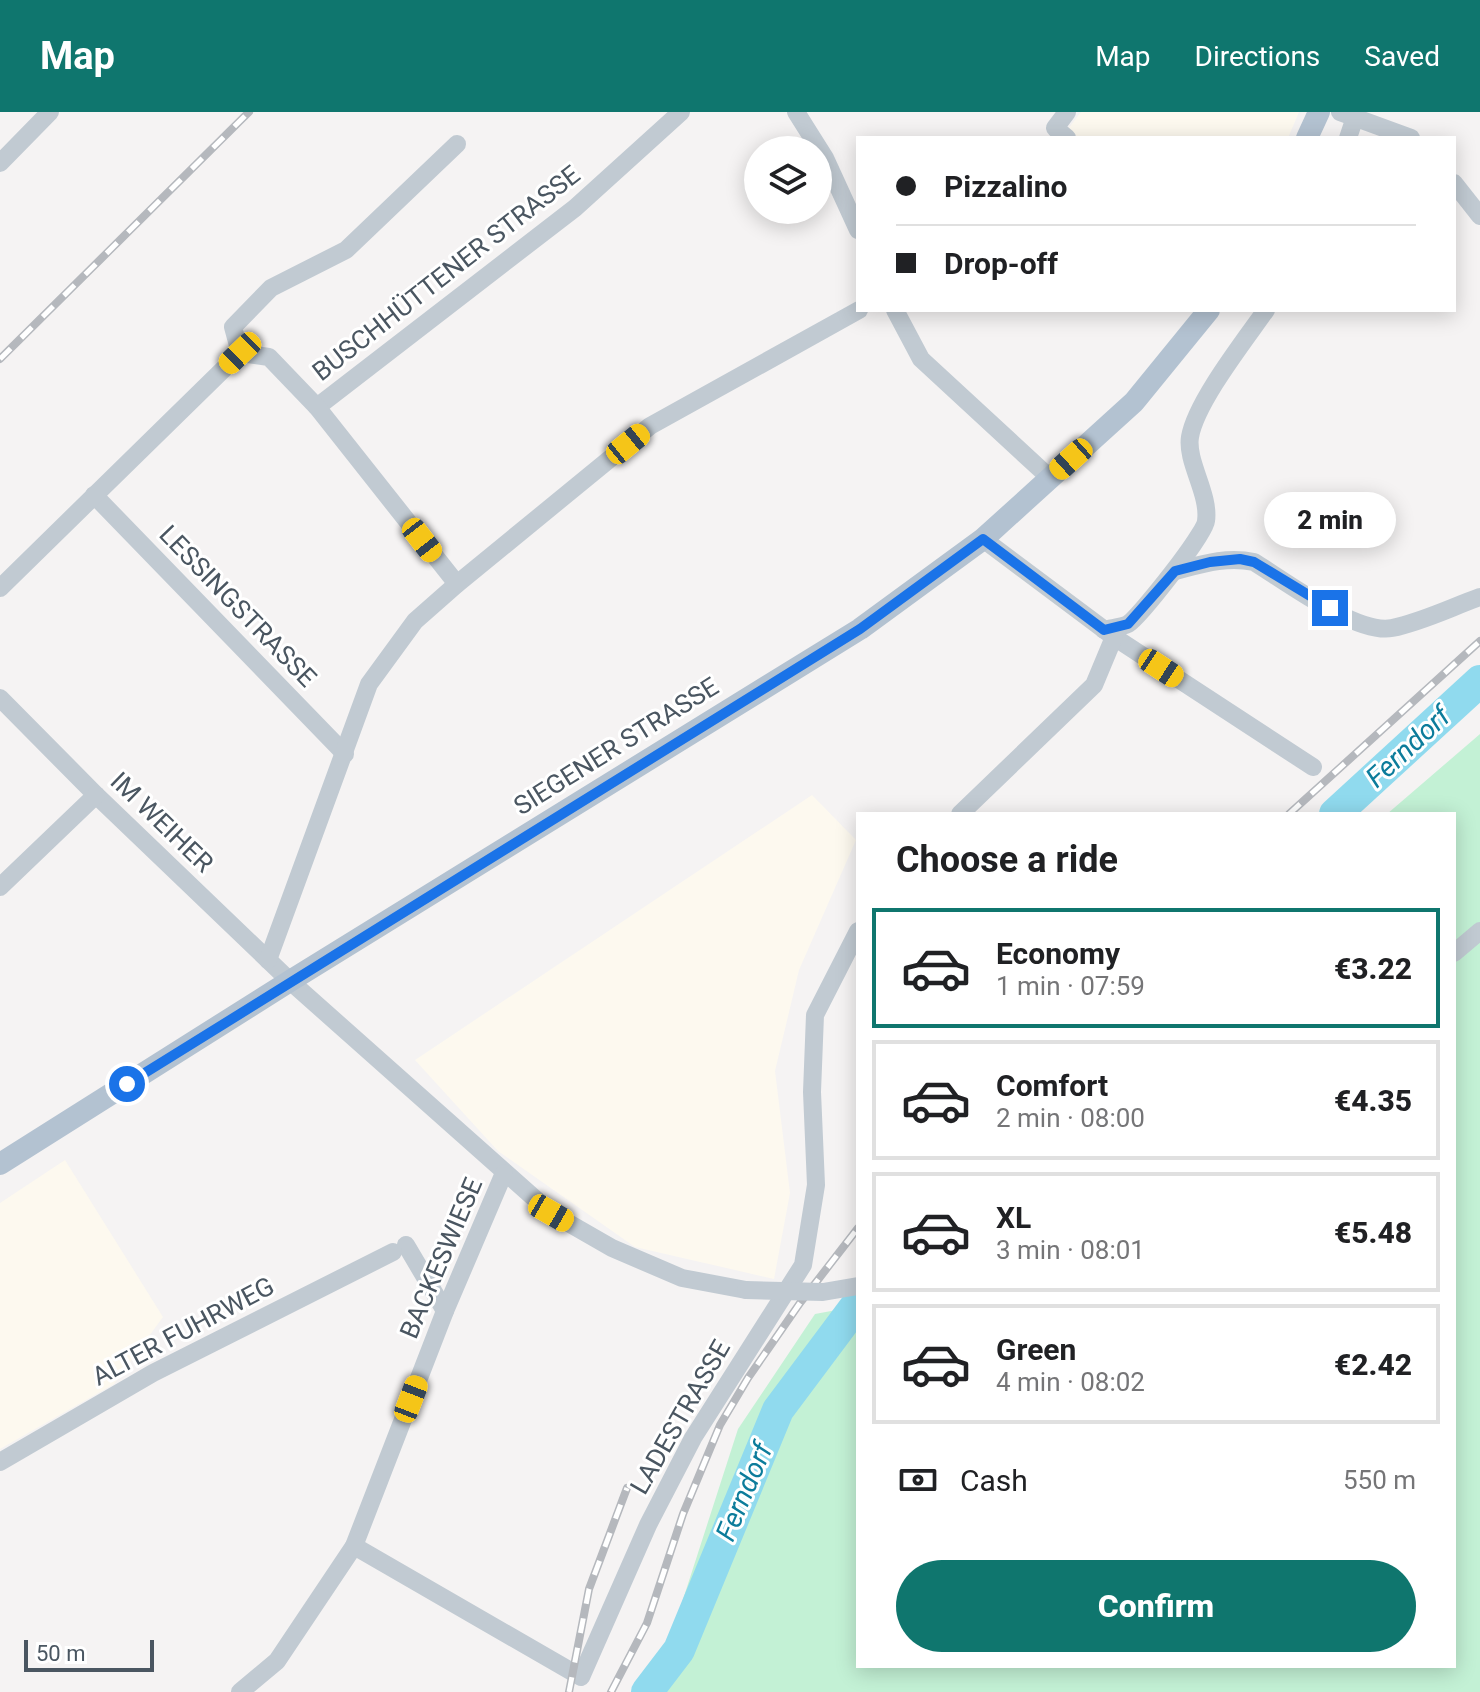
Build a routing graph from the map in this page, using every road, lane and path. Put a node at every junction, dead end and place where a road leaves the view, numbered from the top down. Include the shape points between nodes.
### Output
1 (50, 112) edge
2 (681, 112) edge
3 (796, 112) edge
4 (1067, 112) edge
5 (1319, 112) edge
6 (1347, 114) edge
7 (1065, 136) edge
8 (1308, 136) edge
9 (1348, 136) edge
10 (1406, 136) edge
11 (457, 144) dead end
12 (0, 163) edge
13 (1456, 186) edge
14 (1480, 216) edge
15 (856, 226) edge
16 (856, 312) edge
17 (896, 312) edge
18 (1207, 312) edge
19 (1265, 312) edge
20 (240, 353) junction
21 (317, 407) junction
22 (1050, 478) junction
23 (94, 495) junction
24 (983, 539) junction
25 (1175, 571) junction
26 (457, 584) junction
27 (0, 588) edge
28 (1480, 597) edge
29 (1109, 633) junction
30 (0, 698) edge
31 (345, 754) junction
32 (1313, 767) dead end
33 (96, 795) junction
34 (962, 812) edge
35 (0, 887) edge
36 (1480, 931) edge
37 (856, 935) edge
38 (1456, 951) edge
39 (268, 960) junction
40 (290, 981) junction
41 (0, 1164) edge
42 (504, 1173) junction
43 (856, 1286) edge
44 (445, 1311) junction
45 (0, 1462) edge
46 (354, 1546) junction
47 (240, 1692) edge

1 - 12 street
2 - 21 street, BUSCHHÜTTENER STRASSE via 575,208
3 - 15 street via 825,158
4 - 7 street via 1055,128
5 - 8 main road
6 - 9 street
6 - 10 street
11 - 20 street via 346,250 271,288 233,327
13 - 14 street
16 - 26 street via 650,426
17 - 22 street via 921,359
18 - 22 main road, SIEGENER STRASSE via 1134,402
19 - 25 street via 1210,392 1190,435 1206,523
20 - 21 street, BUSCHHÜTTENER STRASSE via 269,357
20 - 23 street
21 - 26 street
22 - 24 main road, SIEGENER STRASSE
23 - 27 street
23 - 31 street, LESSINGSTRASSE
24 - 29 street
24 - 40 main road, SIEGENER STRASSE via 860,629
25 - 28 street via 1210,562 1254,562 1368,628 1390,628
25 - 29 street via 1128,624
26 - 31 street via 415,621 369,684
29 - 32 street
29 - 34 street via 1094,685
30 - 33 street, IM WEIHER
31 - 39 street
33 - 35 street
33 - 39 street, IM WEIHER
36 - 38 street
37 - 46 street, LADESTRASSE via 815,1015 816,1185 803,1265 693,1438 581,1677
39 - 40 street, IM WEIHER
40 - 41 main road, SIEGENER STRASSE
40 - 42 street, IM WEIHER
42 - 43 street, IM WEIHER, bridge via 551,1213 612,1248 682,1278 746,1290 823,1292
42 - 44 street, BACKESWIESE
44 - 45 street, ALTER FUHRWEG via 400,1248 153,1373
44 - 46 street, BACKESWIESE
46 - 47 street, BACKESWIESE via 277,1661

